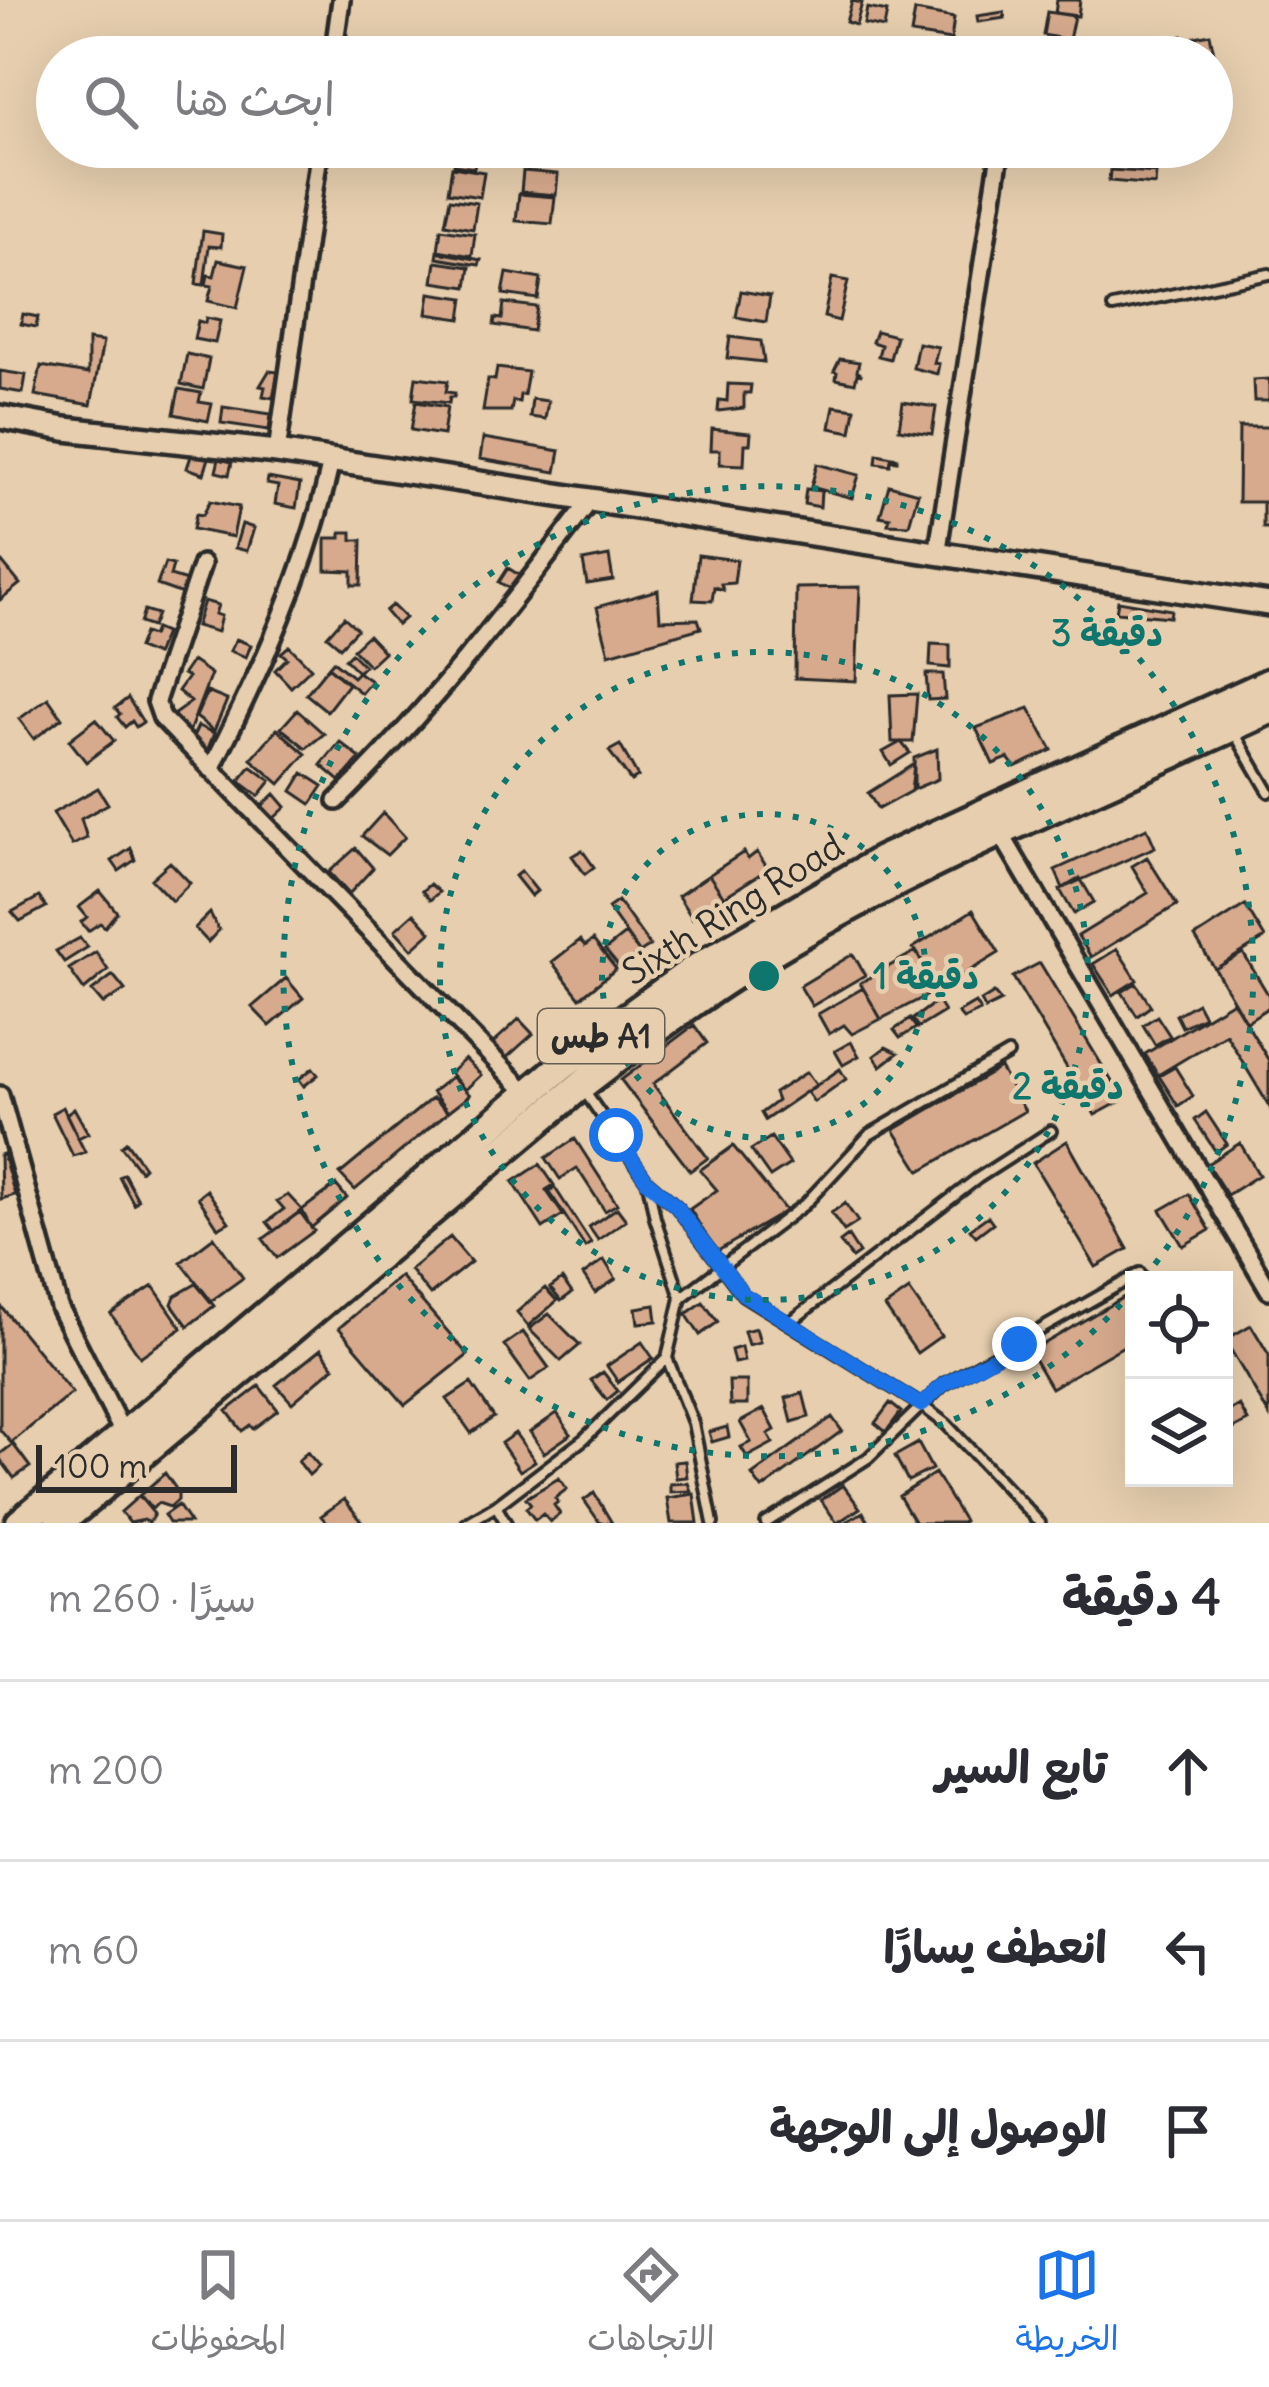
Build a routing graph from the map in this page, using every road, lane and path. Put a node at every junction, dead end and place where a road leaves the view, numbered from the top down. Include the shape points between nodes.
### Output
1 (341, 0) edge
2 (336, 36) edge
3 (317, 168) edge
4 (998, 168) edge
5 (1269, 274) edge
6 (1113, 307) dead end
7 (0, 417) edge
8 (277, 452) junction
9 (331, 461) junction
10 (590, 502) junction
11 (937, 555) junction
12 (202, 564) dead end
13 (1269, 604) edge
14 (1269, 683) edge
15 (1269, 710) edge
16 (1232, 728) junction
17 (211, 769) junction
18 (1269, 792) edge
19 (337, 801) dead end
20 (994, 821) junction
21 (1008, 1054) dead end
22 (573, 1074) junction
23 (528, 1094) junction
24 (0, 1095) edge
25 (1052, 1131) dead end
26 (647, 1181) junction
27 (721, 1269) junction
28 (1125, 1282) edge
29 (1269, 1289) edge
30 (681, 1298) junction
31 (789, 1323) junction
32 (667, 1358) junction
33 (921, 1405) junction
34 (124, 1435) junction
35 (496, 1506) junction
36 (20, 1523) edge
37 (59, 1523) edge
38 (467, 1523) edge
39 (506, 1523) edge
40 (712, 1523) edge
41 (766, 1523) edge
42 (1040, 1523) edge

1 - 2 street
3 - 8 street
4 - 11 street
5 - 6 lane
7 - 8 main road
8 - 9 main road
9 - 10 main road
9 - 17 street via 276,637
10 - 11 main road
10 - 19 street via 463,667
11 - 13 main road
12 - 17 street via 156,700 161,718
14 - 20 highway, Sixth Ring Road / طس A1
15 - 16 highway, Sixth Ring Road / طس A1
16 - 18 lane
16 - 20 highway, Sixth Ring Road / طس A1
17 - 23 street
20 - 22 highway, Sixth Ring Road / طس A1 via 873,894 792,925 662,1024
20 - 29 street
21 - 27 lane via 868,1135 805,1204
22 - 23 highway, Sixth Ring Road / طس A1
22 - 26 lane
22 - 37 highway, Sixth Ring Road / طس A1
23 - 34 highway, Sixth Ring Road / طس A1
24 - 34 street via 59,1307
25 - 31 lane
26 - 27 lane
26 - 30 lane
27 - 30 lane
27 - 31 lane
28 - 33 lane
30 - 32 lane
31 - 33 lane
32 - 35 lane via 584,1439
32 - 40 lane via 693,1423
33 - 41 lane via 868,1458
33 - 42 lane
34 - 36 highway, Sixth Ring Road / طس A1
35 - 38 lane
35 - 39 lane

